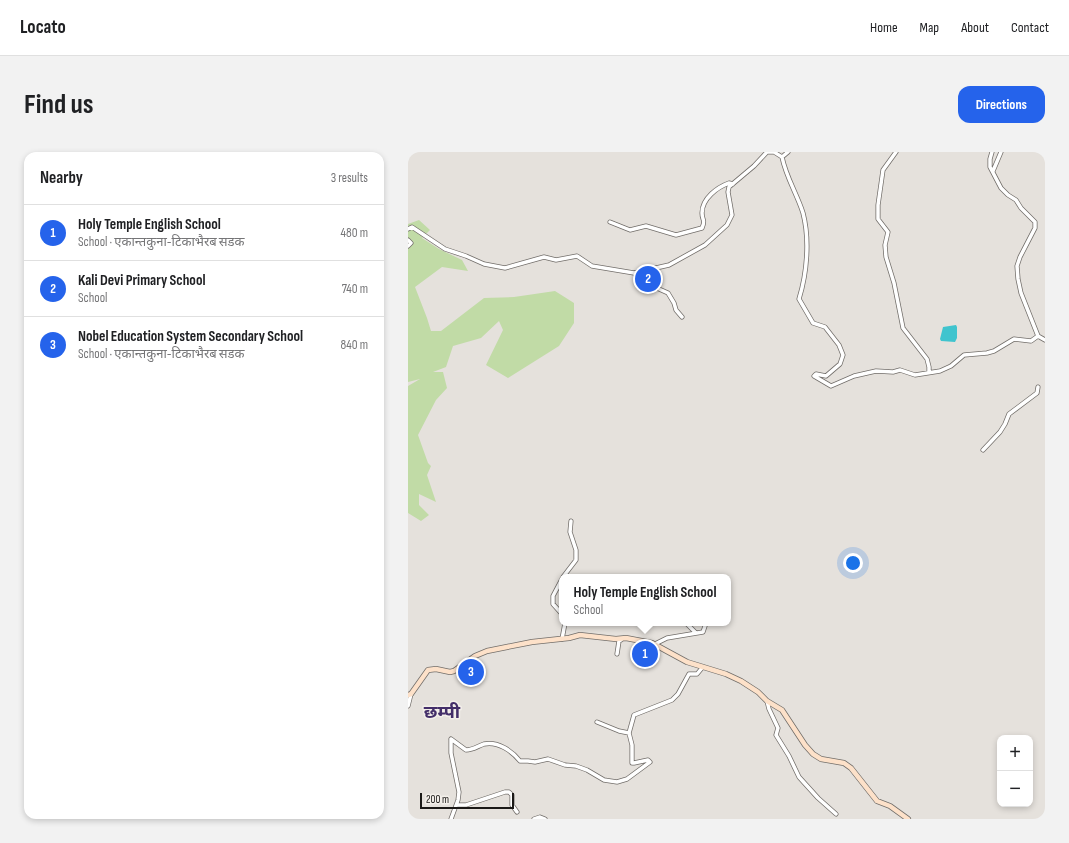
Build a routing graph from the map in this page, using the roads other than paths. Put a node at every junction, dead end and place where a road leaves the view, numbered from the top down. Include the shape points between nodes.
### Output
1 (768, 152) edge
2 (788, 152) edge
3 (896, 152) edge
4 (992, 152) edge
5 (1001, 152) edge
6 (782, 157) junction
7 (993, 171) junction
8 (733, 184) junction
9 (610, 222) dead end
10 (408, 229) edge
11 (408, 240) edge
12 (408, 246) edge
13 (634, 273) junction
14 (682, 317) dead end
15 (1038, 336) junction
16 (1045, 340) edge
17 (929, 372) junction
18 (1038, 387) dead end
19 (983, 450) dead end
20 (571, 521) dead end
21 (566, 574) edge
22 (559, 585) edge
23 (559, 611) edge
24 (564, 626) edge
25 (689, 626) edge
26 (705, 626) edge
27 (696, 633) junction
28 (626, 638) junction
29 (562, 639) junction
30 (655, 644) junction
31 (617, 654) dead end
32 (702, 668) junction
33 (410, 695) edge
34 (767, 701) junction
35 (408, 706) edge
36 (597, 722) dead end
37 (630, 733) junction
38 (457, 804) junction
39 (517, 812) dead end
40 (836, 814) dead end
41 (451, 819) edge
42 (534, 819) edge
43 (545, 819) edge
44 (908, 819) edge

1 - 6 street via 774,152
1 - 8 street
2 - 6 street
3 - 17 street via 883,170 878,219 888,232 886,257 903,328 927,359
4 - 7 street via 990,167
5 - 7 street
6 - 17 street via 803,213 806,231 804,276 798,299 813,323 825,327 842,355 840,364 826,376 814,376 831,386 854,376 876,371 900,370 915,375
7 - 15 street via 1004,192 1016,200 1035,222 1035,228 1017,266 1021,293
8 - 9 street via 730,182 718,187 706,201 702,213 702,228 676,234 646,226 630,230
8 - 13 street via 728,192 732,215 718,234 705,245 669,265
10 - 13 street via 412,227 445,249 484,264 505,268 544,256 556,260 577,256 592,266
11 - 12 street via 411,243
13 - 14 street via 641,281 668,293
15 - 16 street
15 - 17 street via 1031,341 1014,339 994,351 964,355 952,366
18 - 19 street via 1037,393 1009,414 1000,432
20 - 21 street via 570,532 576,550 576,560
22 - 23 street via 553,596 553,604
24 - 29 street
25 - 27 street
26 - 27 street via 704,632
27 - 30 street via 667,638
28 - 29 main road via 585,635
28 - 30 main road
28 - 31 street via 619,641
29 - 33 main road via 487,651 450,672 428,670
30 - 32 main road
32 - 34 main road via 740,680
32 - 37 street via 697,674 689,674 672,700 636,714
33 - 35 street
34 - 40 street via 778,728 776,735 795,772
34 - 44 main road via 785,714 813,754 821,759 847,764 877,801 894,808
36 - 37 street via 619,732
37 - 38 street via 632,763 648,760 650,762 627,779 617,782 604,780 587,770 565,766 548,759 535,762 520,761 497,744 485,744 466,750 451,739 459,792
38 - 39 street via 466,805 509,792 512,794 512,805
38 - 41 street
42 - 43 street

